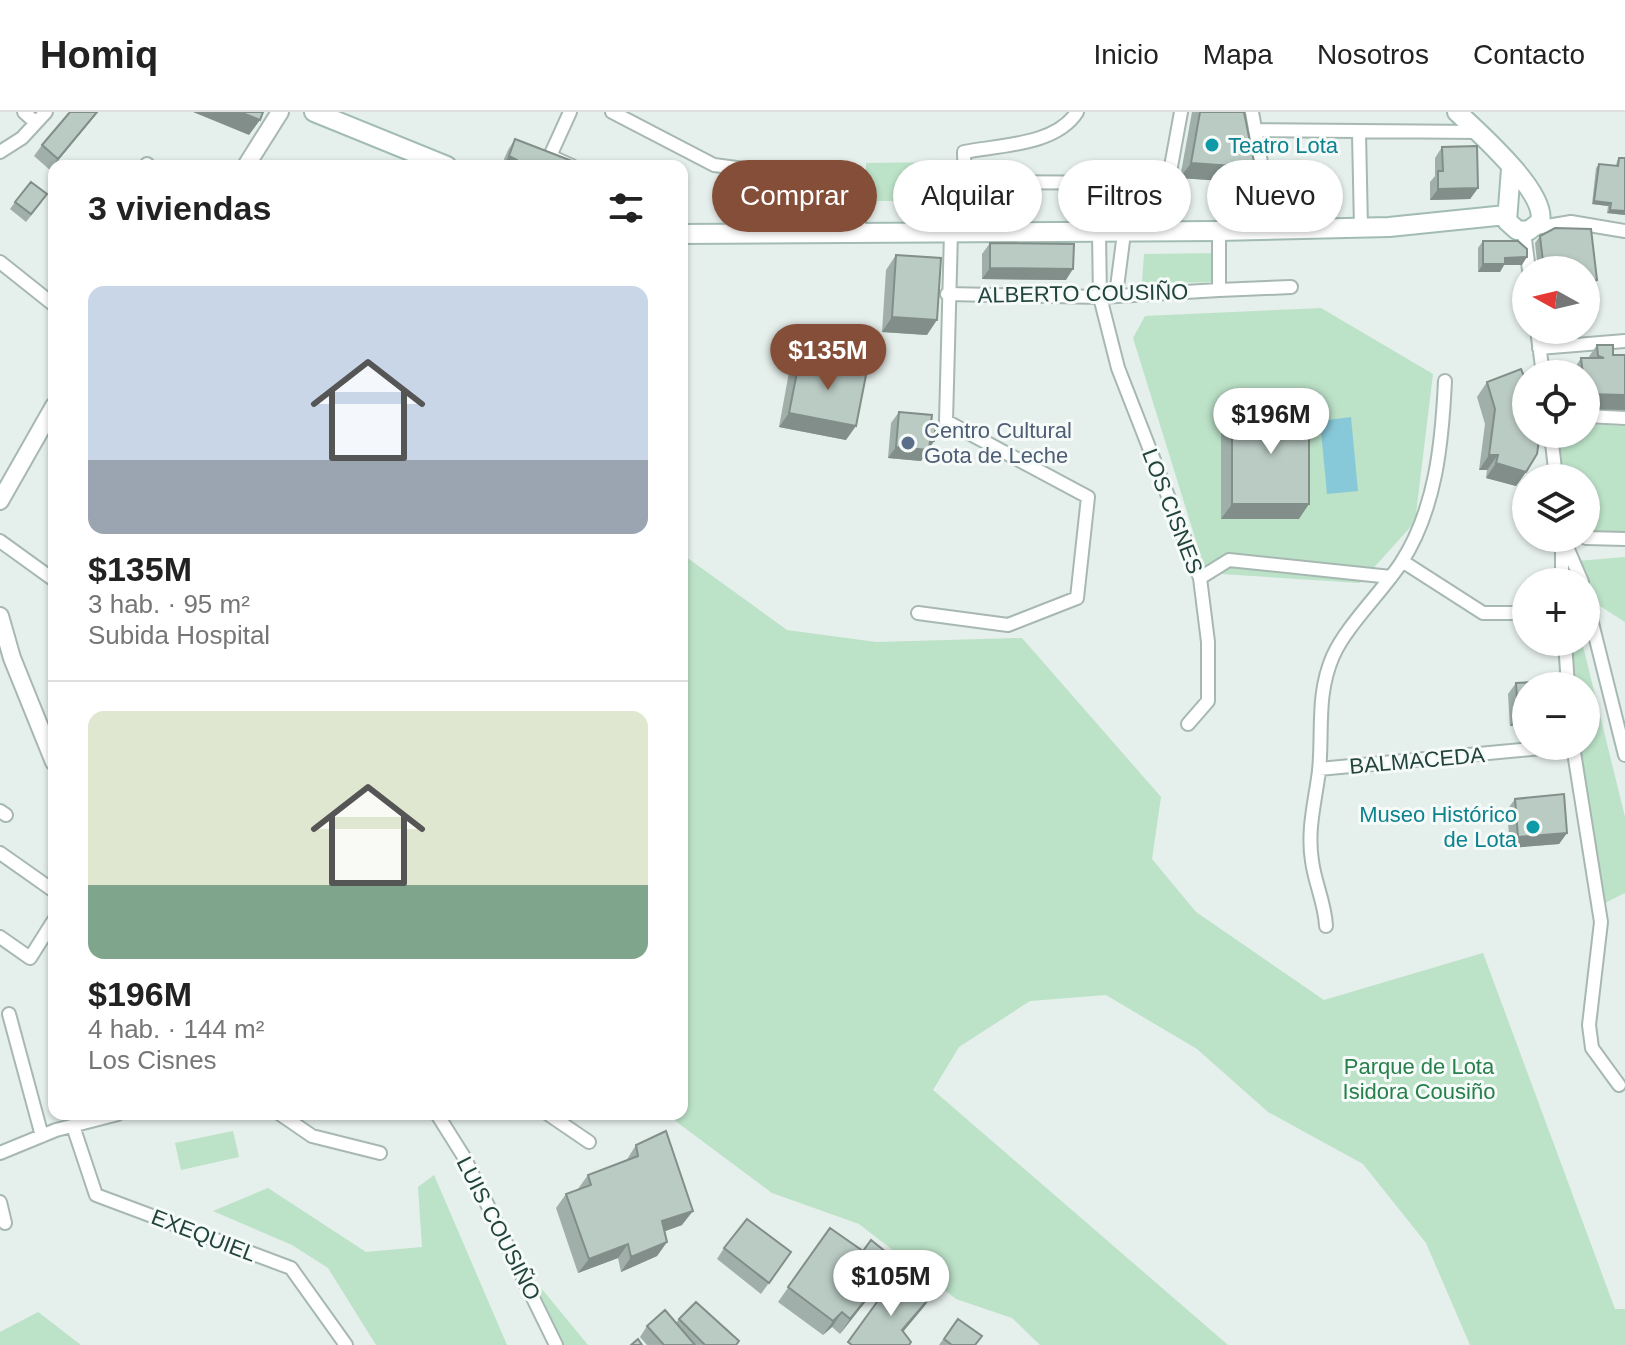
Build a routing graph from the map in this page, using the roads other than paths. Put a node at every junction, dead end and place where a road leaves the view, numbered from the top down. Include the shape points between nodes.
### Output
1 (24, 112) edge
2 (46, 112) edge
3 (280, 112) edge
4 (314, 112) edge
5 (570, 112) edge
6 (612, 112) edge
7 (1077, 112) edge
8 (1181, 112) edge
9 (1252, 112) edge
10 (1457, 112) edge
11 (36, 123) junction
12 (1255, 130) junction
13 (1479, 132) junction
14 (1359, 133) junction
15 (0, 152) edge
16 (250, 160) edge
17 (432, 160) edge
18 (559, 160) edge
19 (964, 160) edge
20 (1172, 160) edge
21 (1260, 160) edge
22 (712, 164) edge
23 (1511, 169) junction
24 (1536, 201) junction
25 (1508, 208) junction
26 (1571, 222) junction
27 (1343, 228) edge
28 (1361, 228) junction
29 (1530, 230) junction
30 (1207, 231) edge
31 (1625, 231) edge
32 (801, 232) edge
33 (958, 232) joint
34 (1219, 232) edge
35 (1099, 233) junction
36 (1124, 233) junction
37 (1166, 233) joint
38 (688, 234) edge
39 (1529, 256) edge
40 (0, 262) edge
41 (1291, 287) dead end
42 (1219, 290) junction
43 (947, 294) junction
44 (1116, 295) junction
45 (1100, 297) junction
46 (48, 300) edge
47 (1625, 341) edge
48 (1539, 344) edge
49 (1539, 348) junction
50 (1541, 360) edge
51 (1445, 381) dead end
52 (48, 417) edge
53 (1600, 417) edge
54 (1625, 418) edge
55 (0, 501) edge
56 (1600, 538) edge
57 (1625, 539) edge
58 (0, 541) edge
59 (1402, 561) junction
60 (48, 576) edge
61 (1391, 577) junction
62 (1200, 578) junction
63 (918, 613) dead end
64 (1512, 613) edge
65 (0, 616) edge
66 (1600, 655) edge
67 (1188, 724) dead end
68 (48, 747) edge
69 (1512, 751) edge
70 (1625, 755) edge
71 (1575, 760) edge
72 (1319, 769) junction
73 (0, 853) edge
74 (48, 887) edge
75 (1326, 926) dead end
76 (48, 930) edge
77 (0, 937) edge
78 (9, 1014) dead end
79 (1619, 1085) dead end
80 (89, 1120) edge
81 (289, 1120) edge
82 (441, 1120) edge
83 (557, 1120) edge
84 (73, 1126) junction
85 (42, 1136) junction
86 (589, 1142) dead end
87 (0, 1153) edge
88 (380, 1153) dead end
89 (0, 1202) edge
90 (5, 1223) dead end
91 (346, 1345) edge
92 (556, 1345) edge

1 - 11 street
2 - 11 street
3 - 16 street
4 - 17 main road
5 - 18 street via 550,156
6 - 22 street
7 - 19 street via 1069,124 1046,136 964,152
8 - 20 street
9 - 12 street
10 - 13 main road
11 - 15 street
12 - 14 street
12 - 21 street
13 - 14 street
13 - 23 main road
14 - 28 street
23 - 24 main road
23 - 25 main road
24 - 25 main road via 1523,195
24 - 26 street
24 - 29 main road via 1542,218
25 - 28 main road
25 - 29 main road via 1511,227
26 - 29 street
26 - 31 street
27 - 28 main road
29 - 39 street
30 - 37 main road
32 - 38 main road
33 - 35 main road
33 - 43 street
34 - 42 street, ALBERTO COUSIÑO
35 - 36 main road
35 - 45 street, LOS CISNES
36 - 37 main road
36 - 44 street
40 - 46 street
41 - 42 street, ALBERTO COUSIÑO
42 - 44 street, ALBERTO COUSIÑO
43 - 45 street, ALBERTO COUSIÑO
43 - 63 street via 946,421 1088,497 1077,598 1008,625
44 - 45 street, ALBERTO COUSIÑO
45 - 62 street, LOS CISNES via 1118,368
47 - 49 street
48 - 49 street
49 - 50 street
51 - 59 street via 1442,448 1420,525
52 - 55 street
53 - 54 street
56 - 57 street
58 - 60 street
59 - 61 street
59 - 64 street via 1483,613
61 - 62 street via 1229,560
61 - 72 street via 1333,656 1318,716
62 - 67 street, LOS CISNES via 1208,701
65 - 68 street
66 - 70 street
69 - 72 street, BALMACEDA
71 - 79 street via 1601,922 1589,1025 1592,1048
72 - 75 street via 1310,826 1312,864 1325,903
73 - 74 street
76 - 77 street via 30,958
78 - 85 street
80 - 84 street
81 - 88 street via 312,1136
82 - 92 street, LUIS COUSIÑO
83 - 86 street
84 - 85 street
84 - 91 street, EXEQUIEL via 96,1195 291,1268
85 - 87 street
89 - 90 street

